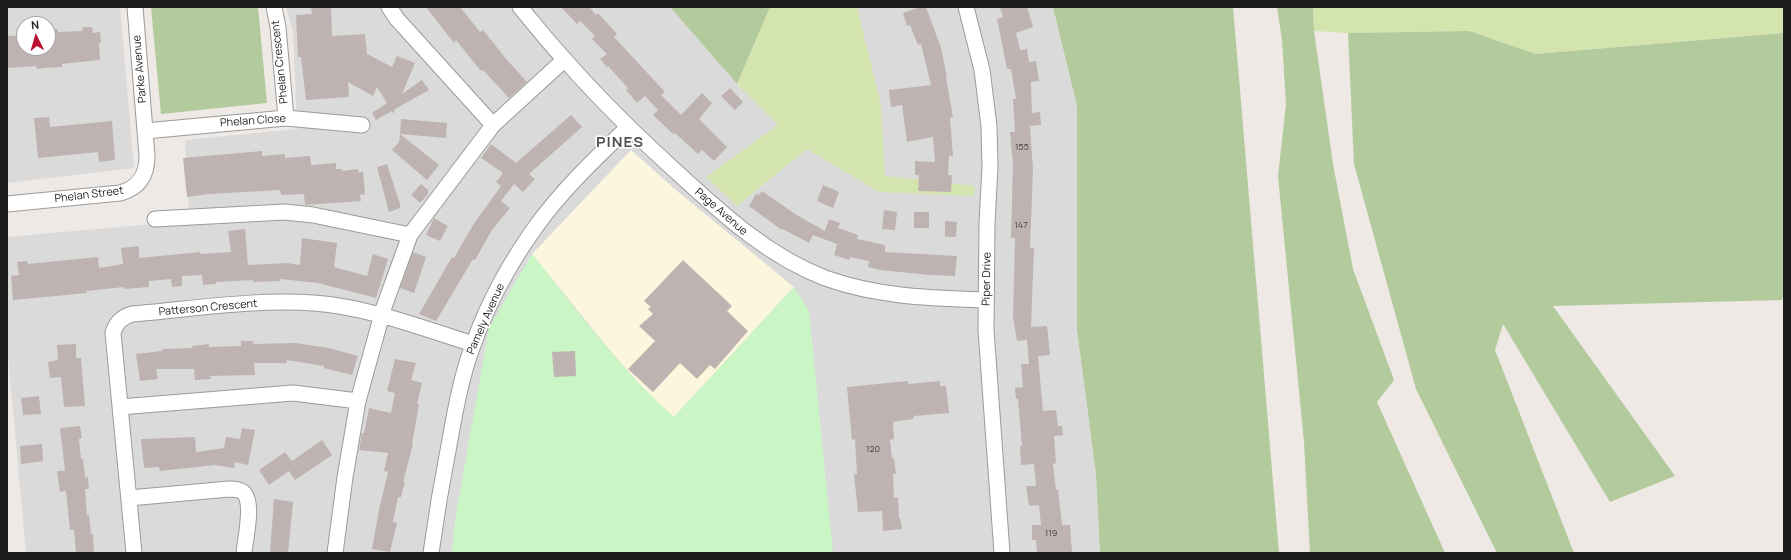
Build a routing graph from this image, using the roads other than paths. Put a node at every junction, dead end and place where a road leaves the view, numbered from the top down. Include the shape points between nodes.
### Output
1 (135, 7) edge
2 (274, 7) edge
3 (389, 7) edge
4 (520, 7) edge
5 (966, 7) edge
6 (564, 60) junction
7 (286, 118) junction
8 (362, 125) dead end
9 (493, 125) junction
10 (628, 127) junction
11 (145, 131) junction
12 (7, 204) edge
13 (155, 219) dead end
14 (410, 235) junction
15 (986, 300) junction
16 (382, 317) junction
17 (473, 344) junction
18 (358, 401) junction
19 (120, 407) junction
20 (129, 498) junction
21 (134, 553) edge
22 (244, 553) edge
23 (335, 553) edge
24 (431, 553) edge
25 (1002, 553) edge

1 - 11 street, Parke Avenue
2 - 7 street, Phelan Crescent
3 - 9 street
4 - 6 street, Page Avenue
5 - 15 street, Piper Drive via 982,70 989,126
6 - 9 street
6 - 10 street, Page Avenue
7 - 8 street, Phelan Close
7 - 11 street, Phelan Close
9 - 14 street
10 - 15 street, Page Avenue via 736,226 797,266 832,280 876,292 910,297
10 - 17 street, Pamely Avenue via 568,188 538,224 511,265
11 - 12 street, Phelan Street via 145,173 128,191
13 - 14 street via 285,212 313,215
14 - 16 street
15 - 25 street, Piper Drive via 987,351
16 - 17 street, Patterson Crescent
16 - 18 street
16 - 19 street, Patterson Crescent via 334,306 288,302 127,315 118,322 113,333
17 - 24 street, Pamely Avenue via 453,421
18 - 19 street via 294,393
18 - 23 street
19 - 20 street, Patterson Crescent
20 - 21 street, Patterson Crescent
20 - 22 street via 229,489 240,491 245,494 249,510

